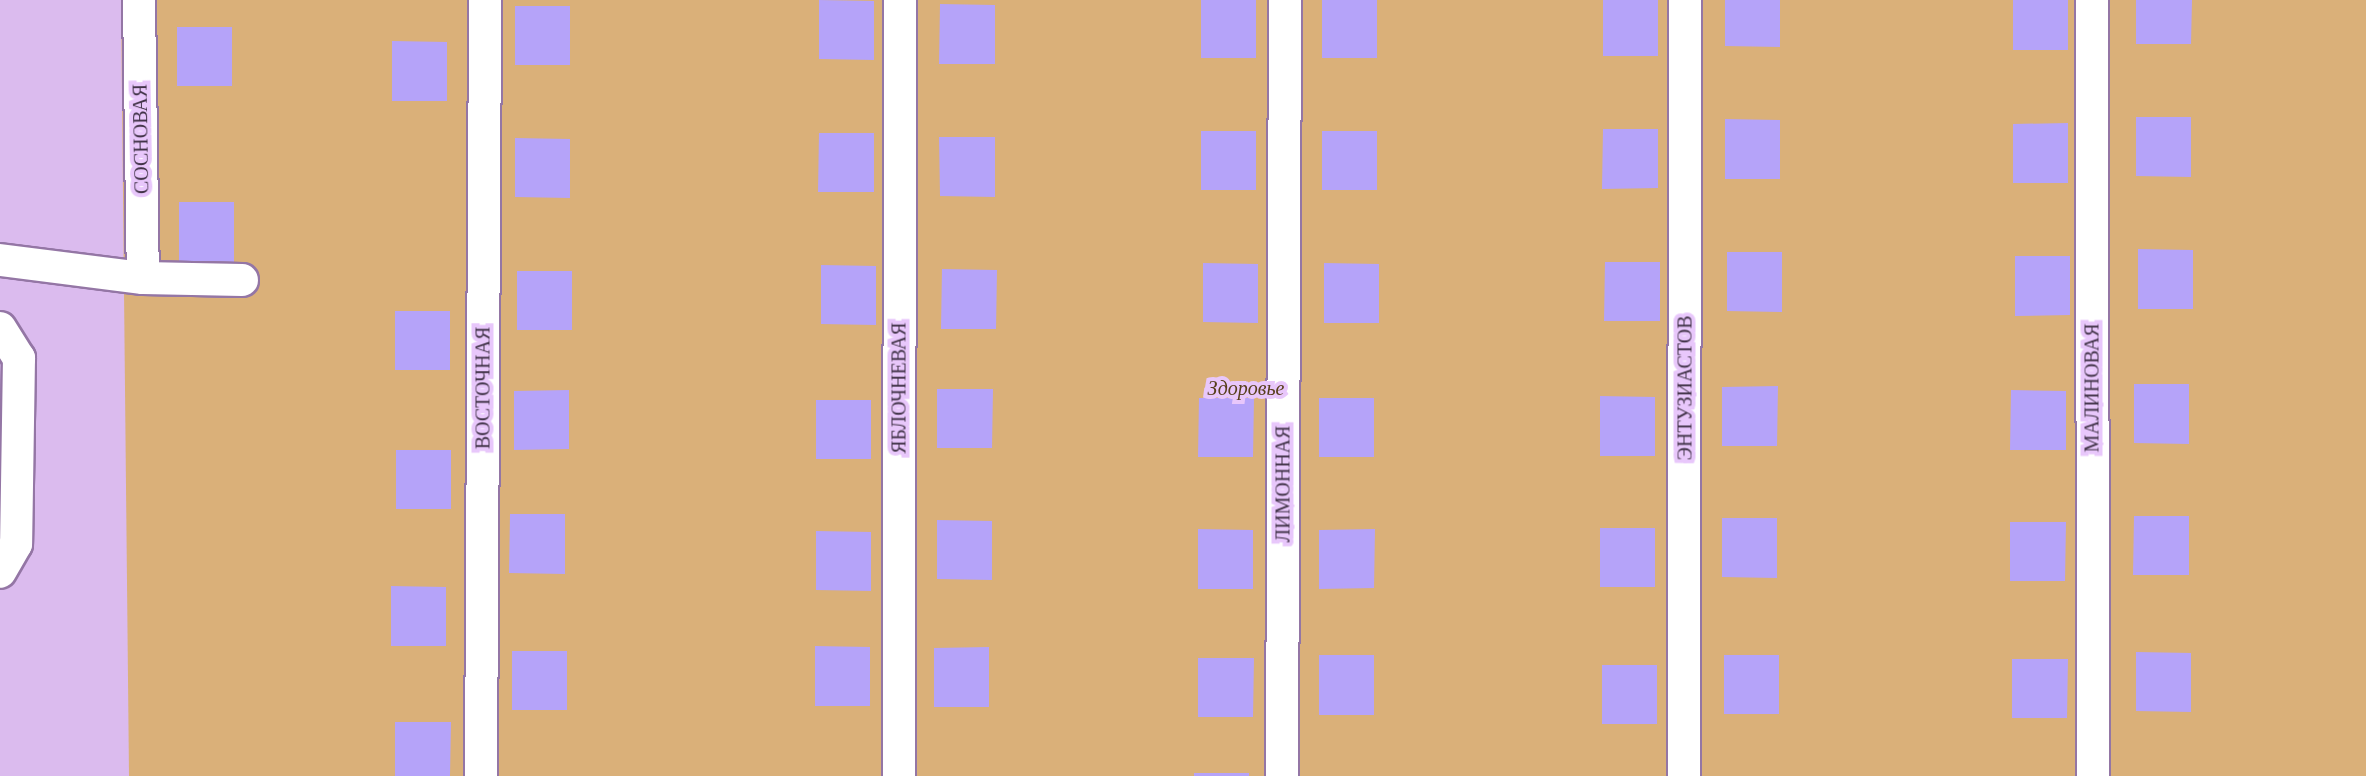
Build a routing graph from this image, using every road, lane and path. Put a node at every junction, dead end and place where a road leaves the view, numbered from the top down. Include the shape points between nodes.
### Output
1 (139, 0) edge
2 (485, 0) edge
3 (900, 0) edge
4 (1285, 0) edge
5 (1685, 0) edge
6 (2092, 0) edge
7 (0, 260) edge
8 (143, 278) junction
9 (242, 280) dead end
10 (0, 328) edge
11 (0, 572) edge
12 (481, 776) edge
13 (899, 776) edge
14 (1282, 776) edge
15 (1684, 776) edge
16 (2093, 776) edge

1 - 8 street, СОСНОВАЯ
2 - 12 street, ВОСТОЧНАЯ
3 - 13 street, ЯБЛОЧНЕВАЯ
4 - 14 street, ЛИМОННАЯ
5 - 15 street, ЭНТУЗИАСТОВ
6 - 16 street, МАЛИНОВАЯ
7 - 8 street
8 - 9 street
10 - 11 street via 19,358 16,544

